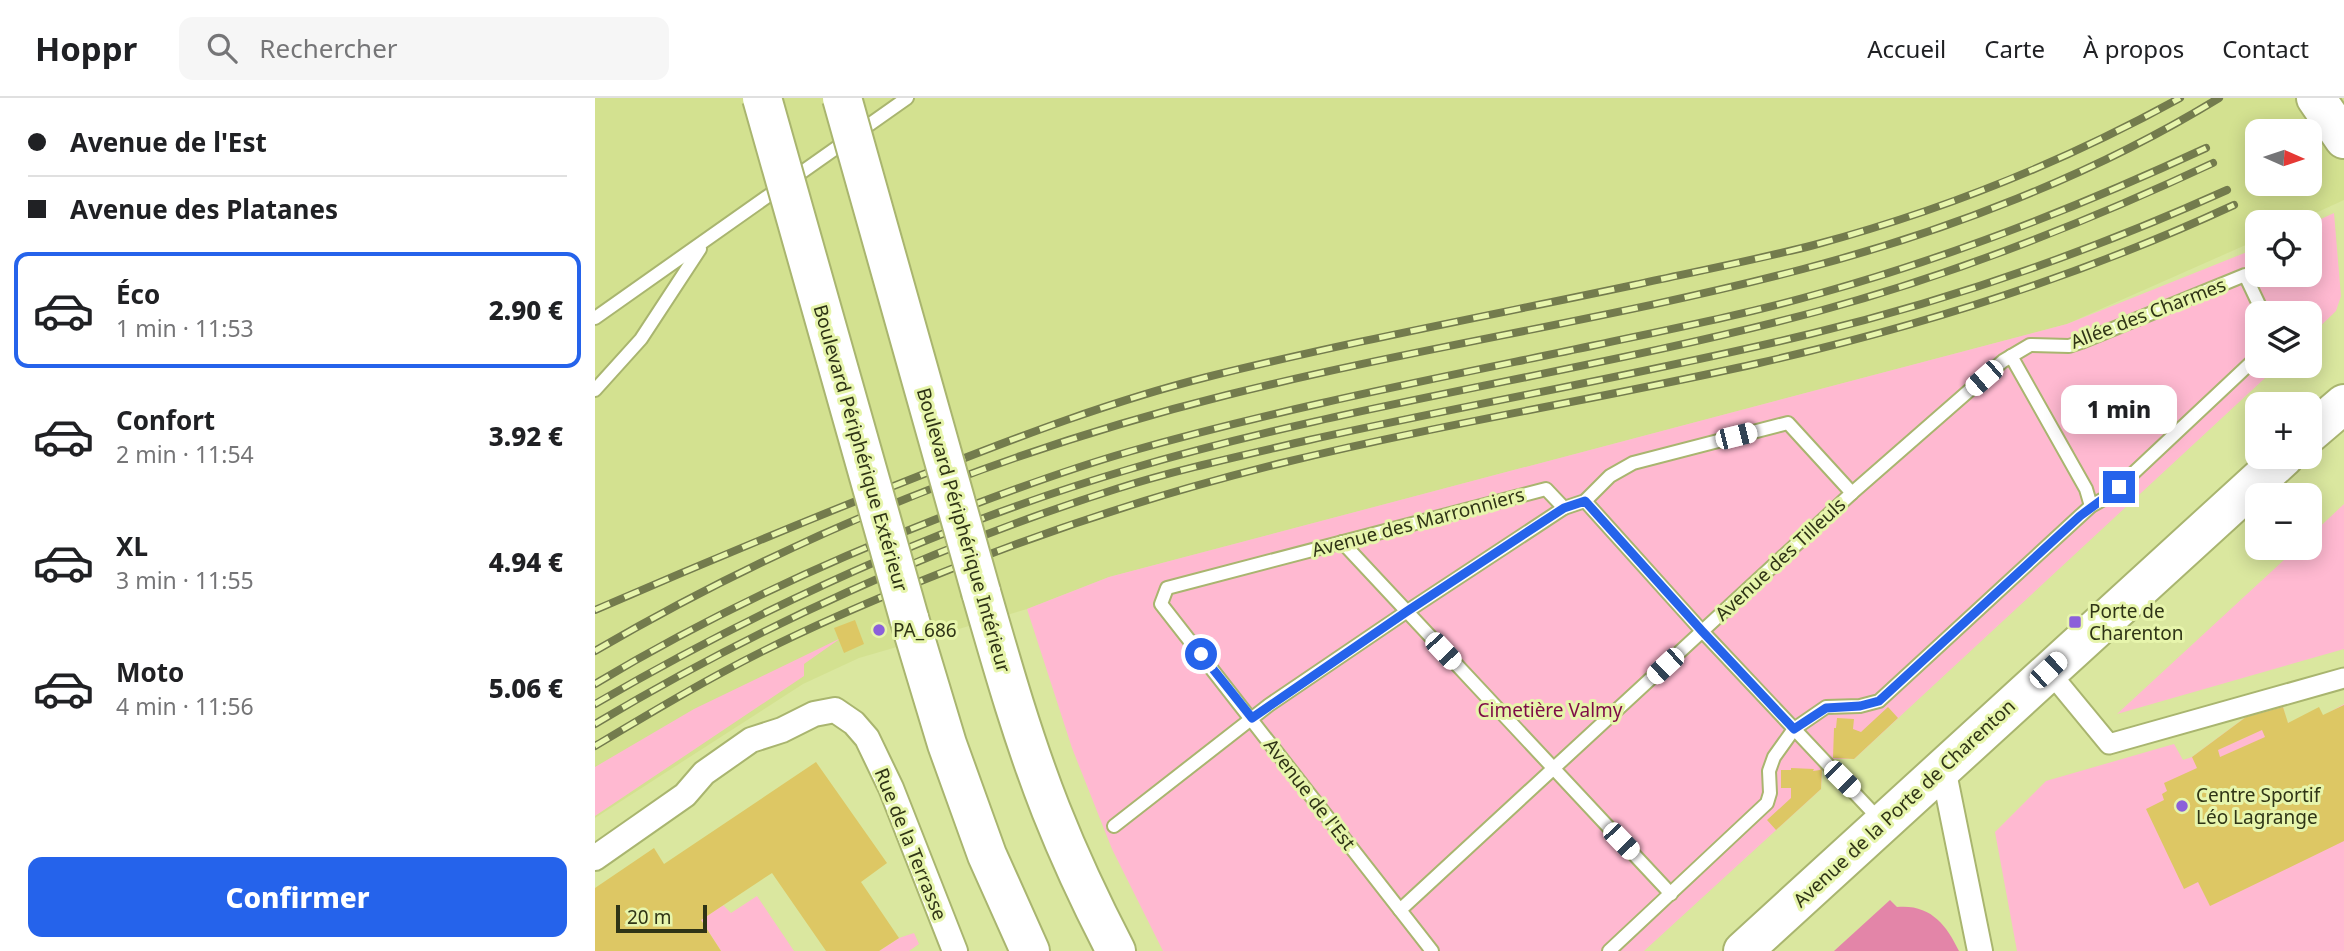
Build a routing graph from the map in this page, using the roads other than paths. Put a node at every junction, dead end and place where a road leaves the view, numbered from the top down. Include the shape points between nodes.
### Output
1 (762, 98) edge
2 (842, 98) edge
3 (907, 98) edge
4 (2316, 98) edge
5 (2344, 139) edge
6 (704, 243) junction
7 (2257, 301) edge
8 (595, 318) edge
9 (2011, 356) junction
10 (2245, 368) edge
11 (595, 390) edge
12 (2271, 469) edge
13 (1853, 493) junction
14 (1585, 501) junction
15 (2091, 506) junction
16 (1564, 508) junction
17 (1342, 542) junction
18 (1161, 604) joint
19 (1406, 612) junction
20 (1702, 631) junction
21 (2048, 670) junction
22 (2344, 678) edge
23 (1252, 718) junction
24 (1794, 729) junction
25 (1943, 768) junction
26 (1553, 769) junction
27 (1883, 823) junction
28 (1114, 826) dead end
29 (595, 858) edge
30 (1671, 894) junction
31 (1400, 910) junction
32 (955, 951) edge
33 (1030, 951) edge
34 (1115, 951) edge
35 (1432, 951) edge
36 (1609, 951) edge
37 (1743, 951) edge
38 (1980, 951) edge

1 - 33 main road, Boulevard Périphérique Extérieur, bridge via 951,757 987,855
2 - 34 main road, Boulevard Périphérique Intérieur, bridge via 1017,714 1051,809
3 - 6 lane
4 - 5 main road
6 - 8 lane
6 - 11 lane via 641,339
7 - 9 lane, Allée des Charmes via 2245,275 2070,346 2030,345
9 - 13 lane, Avenue des Tilleuls
9 - 15 lane via 2086,489
10 - 15 lane via 2109,496
12 - 21 main road, Avenue de la Porte de Charenton
13 - 14 lane via 1788,423 1633,463 1610,476
13 - 20 lane, Avenue des Tilleuls
14 - 16 lane
14 - 20 lane
15 - 24 lane via 1879,701 1826,708
16 - 17 lane, Avenue des Marronniers via 1546,489
16 - 19 lane
17 - 18 lane, Avenue des Marronniers via 1167,588
17 - 19 lane
18 - 23 lane, Avenue de l'Est
19 - 23 lane
19 - 26 lane
20 - 24 lane
20 - 26 lane, Avenue des Tilleuls
21 - 22 street via 2109,744
21 - 25 main road, Avenue de la Porte de Charenton
23 - 28 lane
23 - 31 lane, Avenue de l'Est
24 - 27 lane
24 - 30 lane via 1774,757 1767,803
25 - 27 main road, Avenue de la Porte de Charenton
25 - 38 street
26 - 30 lane
26 - 31 lane, Avenue des Tilleuls
27 - 37 main road, Avenue de la Porte de Charenton
29 - 32 street, Rue de la Terrasse via 751,740 835,710 867,738
30 - 36 lane
31 - 35 lane, Avenue de l'Est

